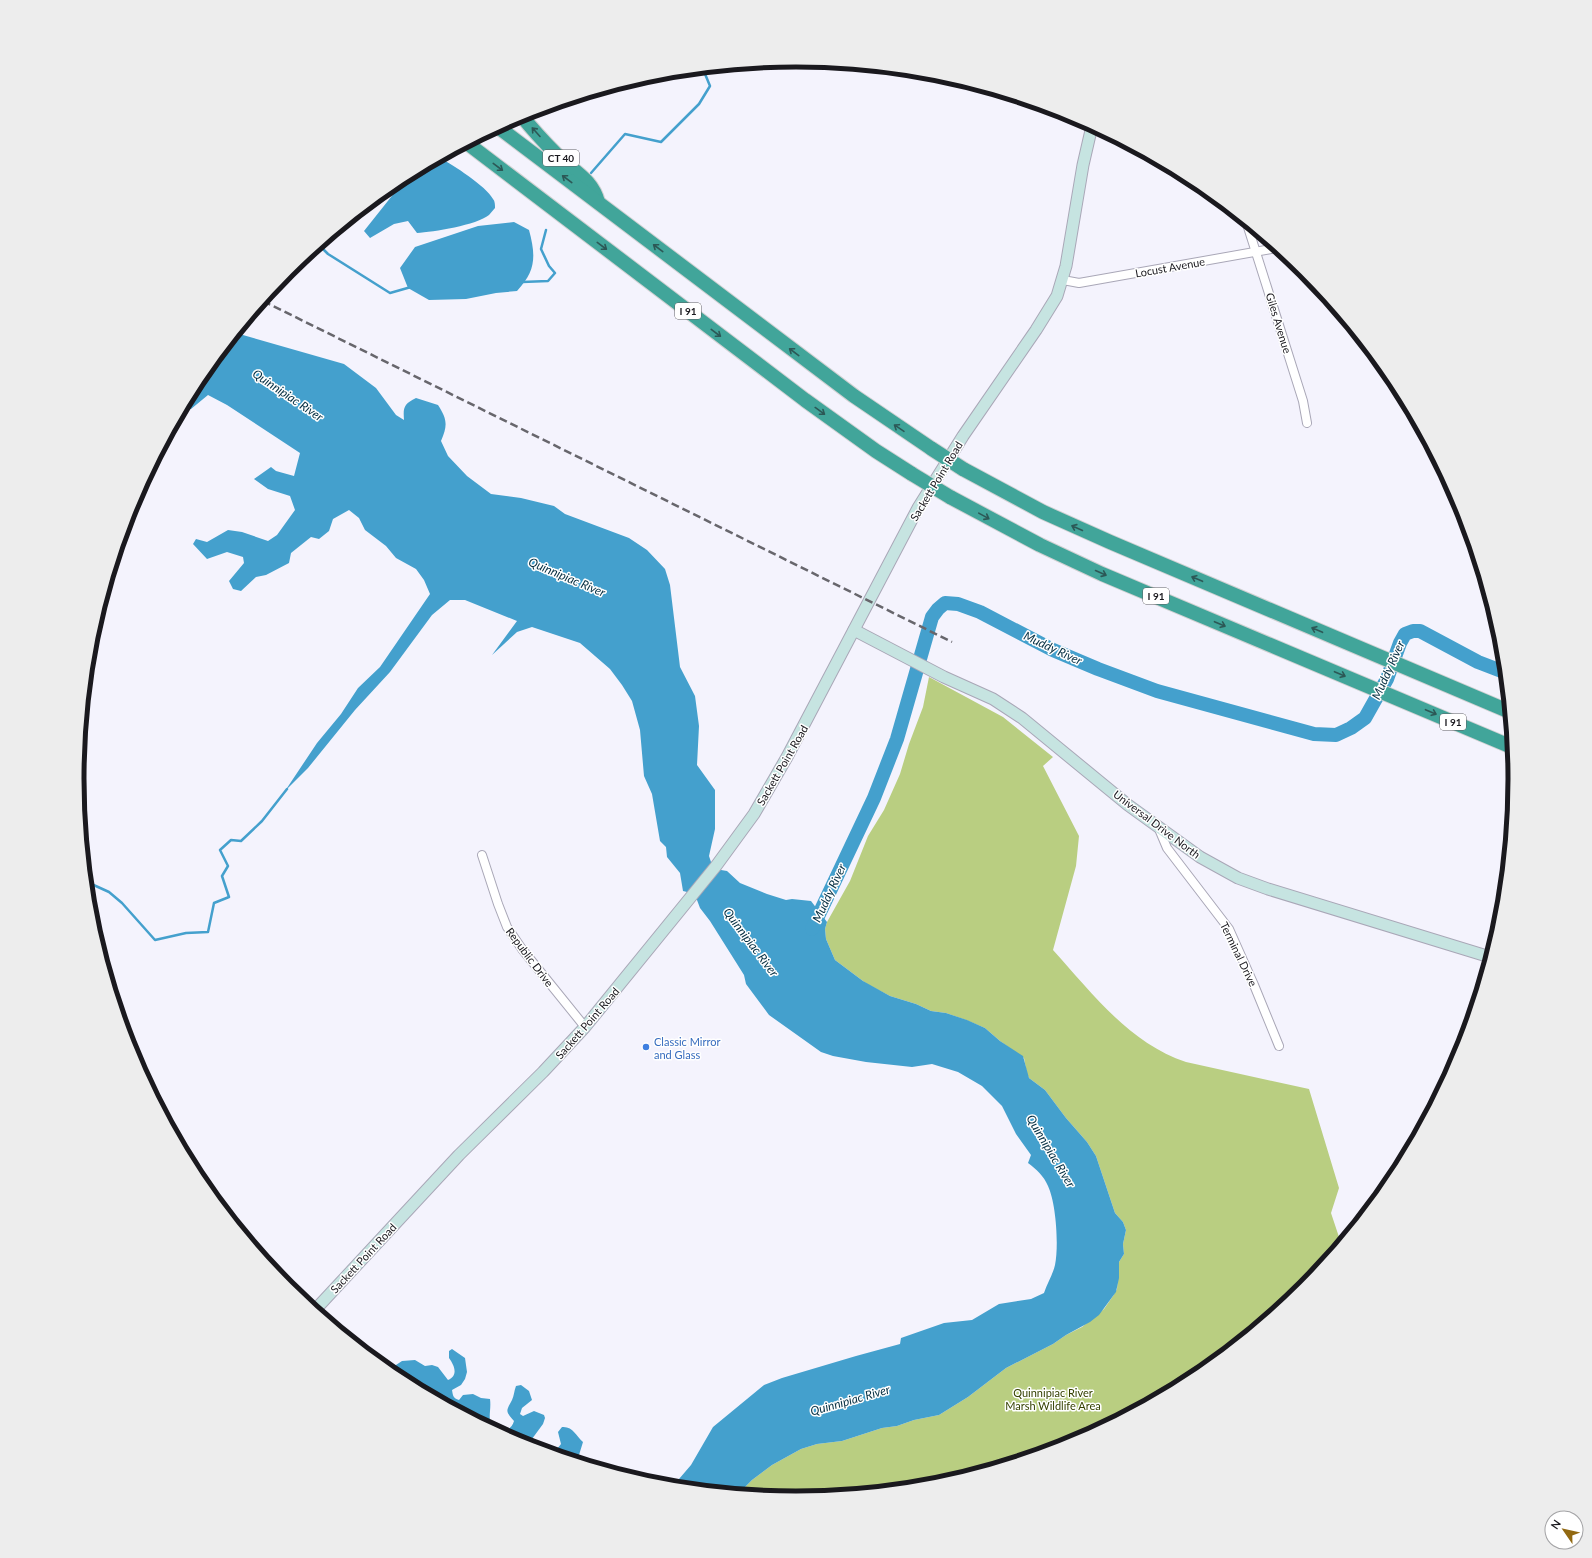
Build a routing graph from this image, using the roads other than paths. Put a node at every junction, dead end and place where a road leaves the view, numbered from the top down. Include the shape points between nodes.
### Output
1 (526, 120) edge
2 (503, 130) edge
3 (1091, 131) edge
4 (470, 146) edge
5 (598, 202) junction
6 (1249, 231) edge
7 (1271, 249) edge
8 (1256, 252) junction
9 (1063, 280) junction
10 (1308, 423) dead end
11 (854, 630) junction
12 (1504, 709) edge
13 (1506, 744) edge
14 (1159, 829) junction
15 (482, 855) dead end
16 (1486, 956) edge
17 (585, 1027) junction
18 (1279, 1046) dead end
19 (319, 1306) edge

5 -> 1 highway, CT 40 via 589,182 555,153
5 -> 2 highway
3 - 9 street, Sackett Point Road
4 -> 13 highway, I 91, bridge via 799,395 876,451 950,497 1076,562
12 -> 5 highway, bridge via 1074,526 963,469 854,396
6 - 8 street, Giles Avenue
7 - 8 street, Locust Avenue
8 - 9 street, Locust Avenue via 1079,283
8 - 10 street, Giles Avenue
9 - 11 street, Sackett Point Road via 1046,315 963,436 918,508
11 - 14 street, Universal Drive North via 944,677 993,699 1022,718
11 - 17 street, Sackett Point Road via 772,785 745,826 716,866
14 - 16 street, Universal Drive North via 1200,857 1238,878
14 - 18 street, Terminal Drive via 1167,848 1229,929
15 - 17 street, Republic Drive via 507,927
17 - 19 street, Sackett Point Road via 459,1155

